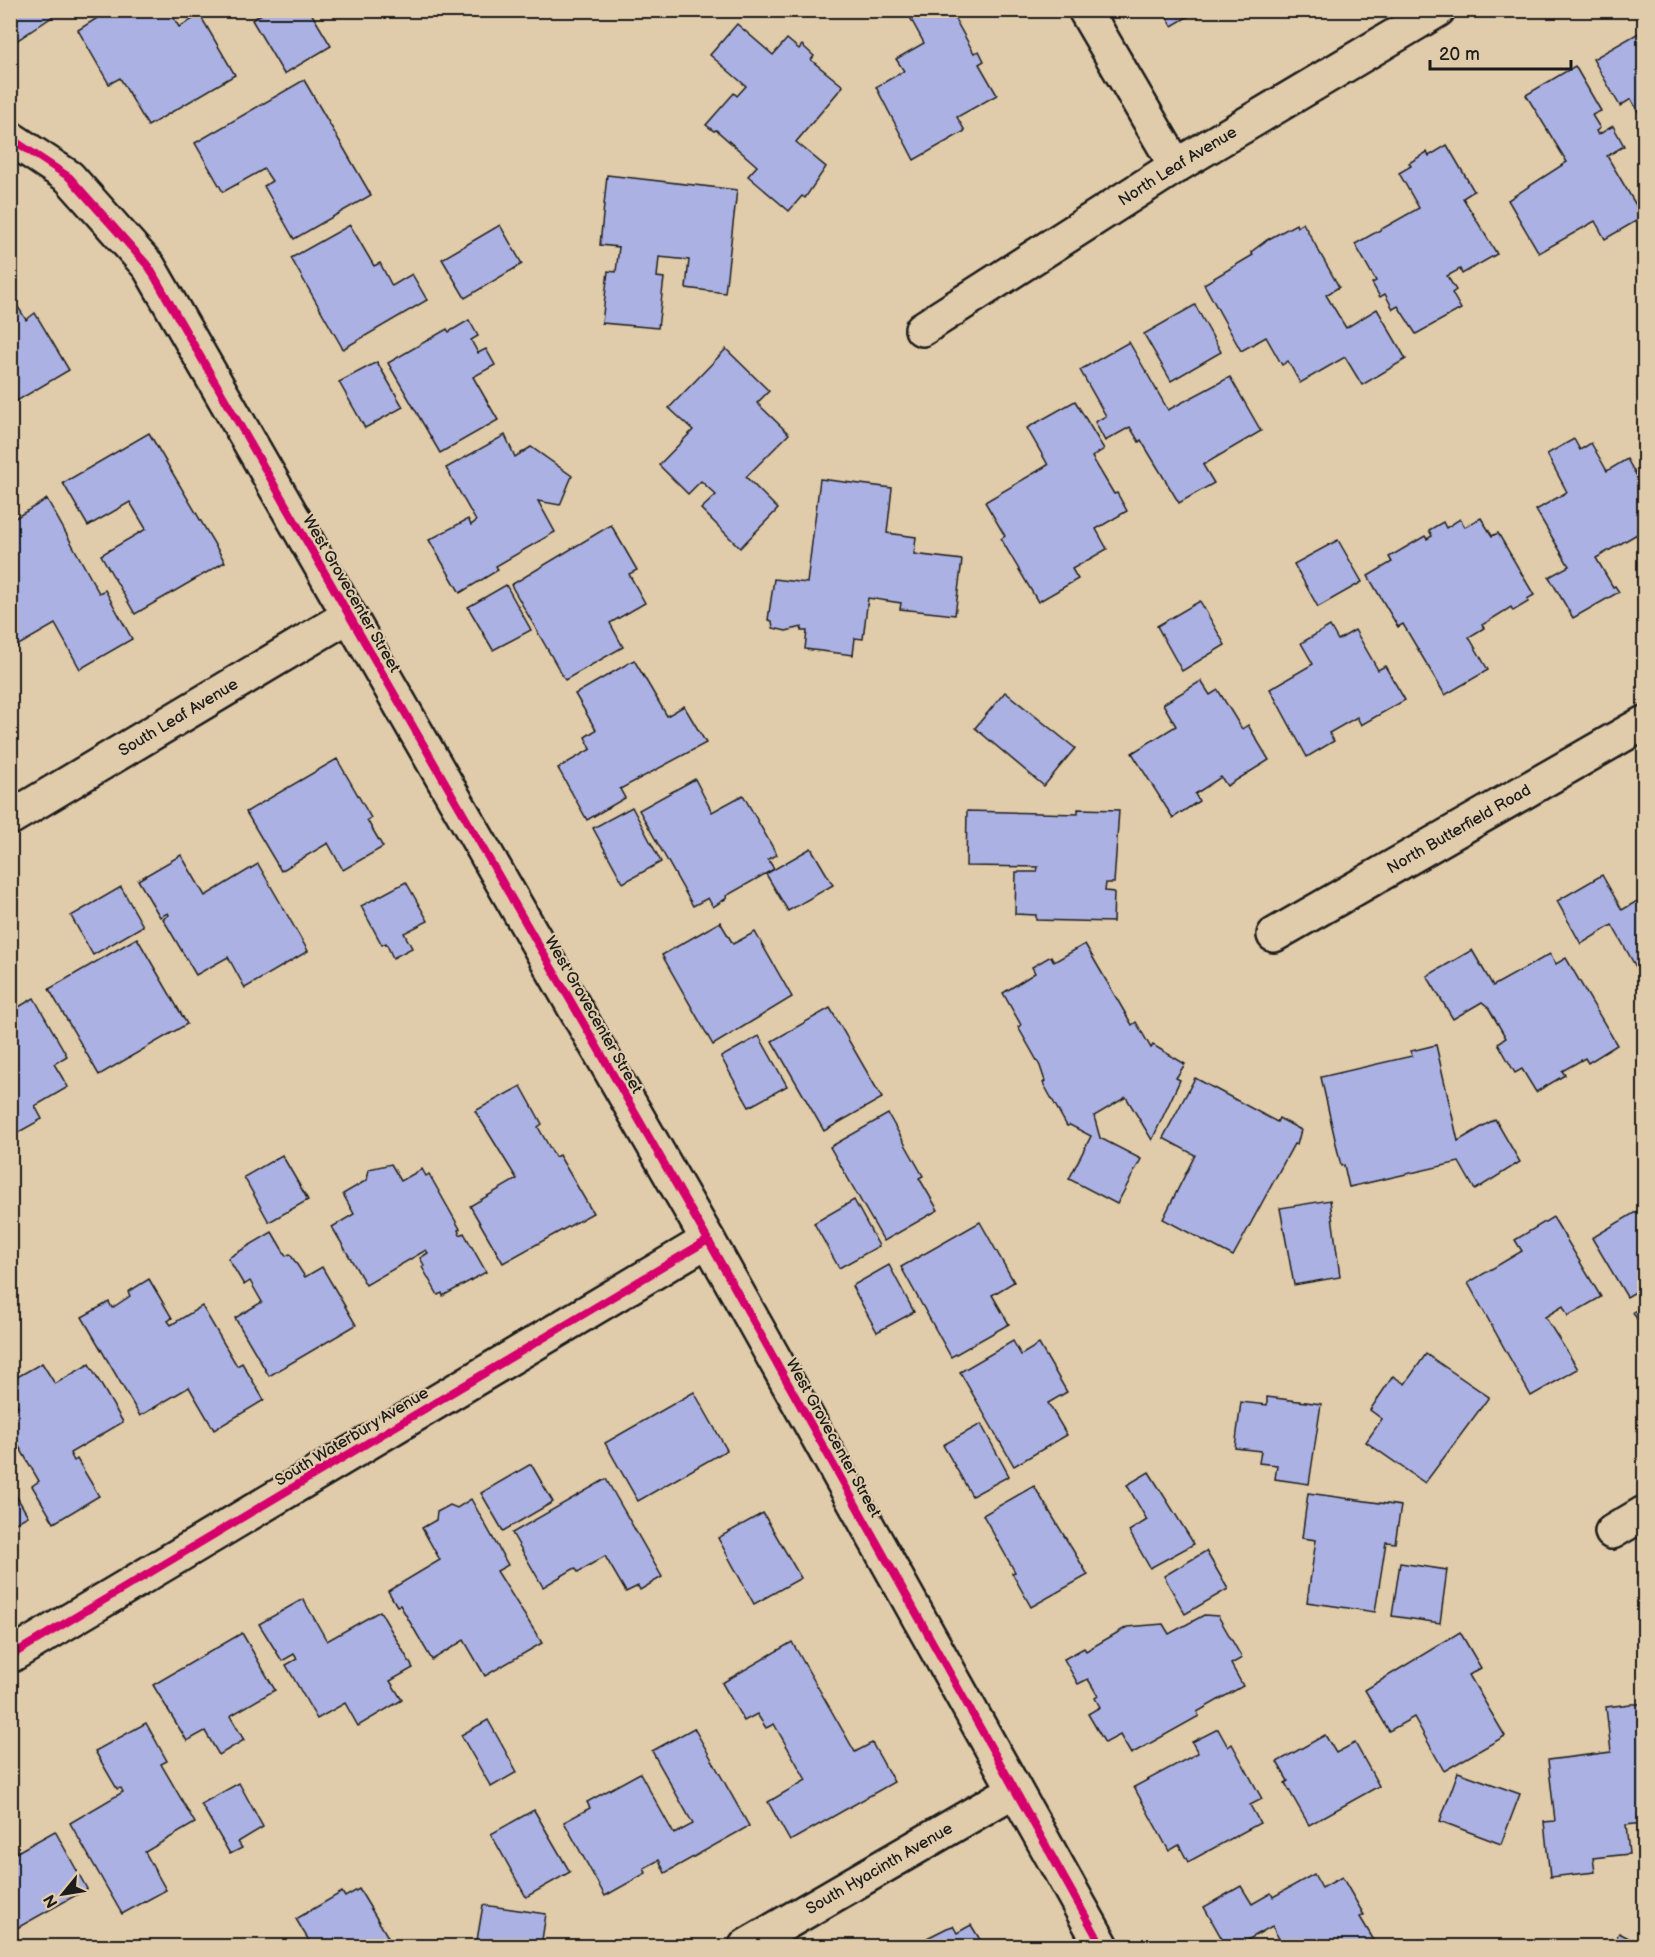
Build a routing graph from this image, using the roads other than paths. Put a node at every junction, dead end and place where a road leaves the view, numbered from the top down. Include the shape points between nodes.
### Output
1 (1085, 10) edge
2 (1438, 10) edge
3 (10, 138) edge
4 (1176, 166) junction
5 (922, 329) dead end
6 (348, 616) junction
7 (1644, 723) edge
8 (10, 818) edge
9 (1274, 935) dead end
10 (708, 1240) junction
11 (1644, 1513) edge
12 (1612, 1532) dead end
13 (10, 1656) edge
14 (1013, 1791) junction
15 (746, 1947) edge
16 (1102, 1947) edge

1 - 4 street
2 - 4 street, North Leaf Avenue
3 - 6 street, West Grovecenter Street via 69,177 149,267
4 - 5 street, North Leaf Avenue
6 - 8 street, South Leaf Avenue
6 - 10 street, West Grovecenter Street
7 - 9 street, North Butterfield Road
10 - 13 street, South Waterbury Avenue
10 - 14 street, West Grovecenter Street
11 - 12 street
14 - 15 street, South Hyacinth Avenue
14 - 16 street, West Grovecenter Street

